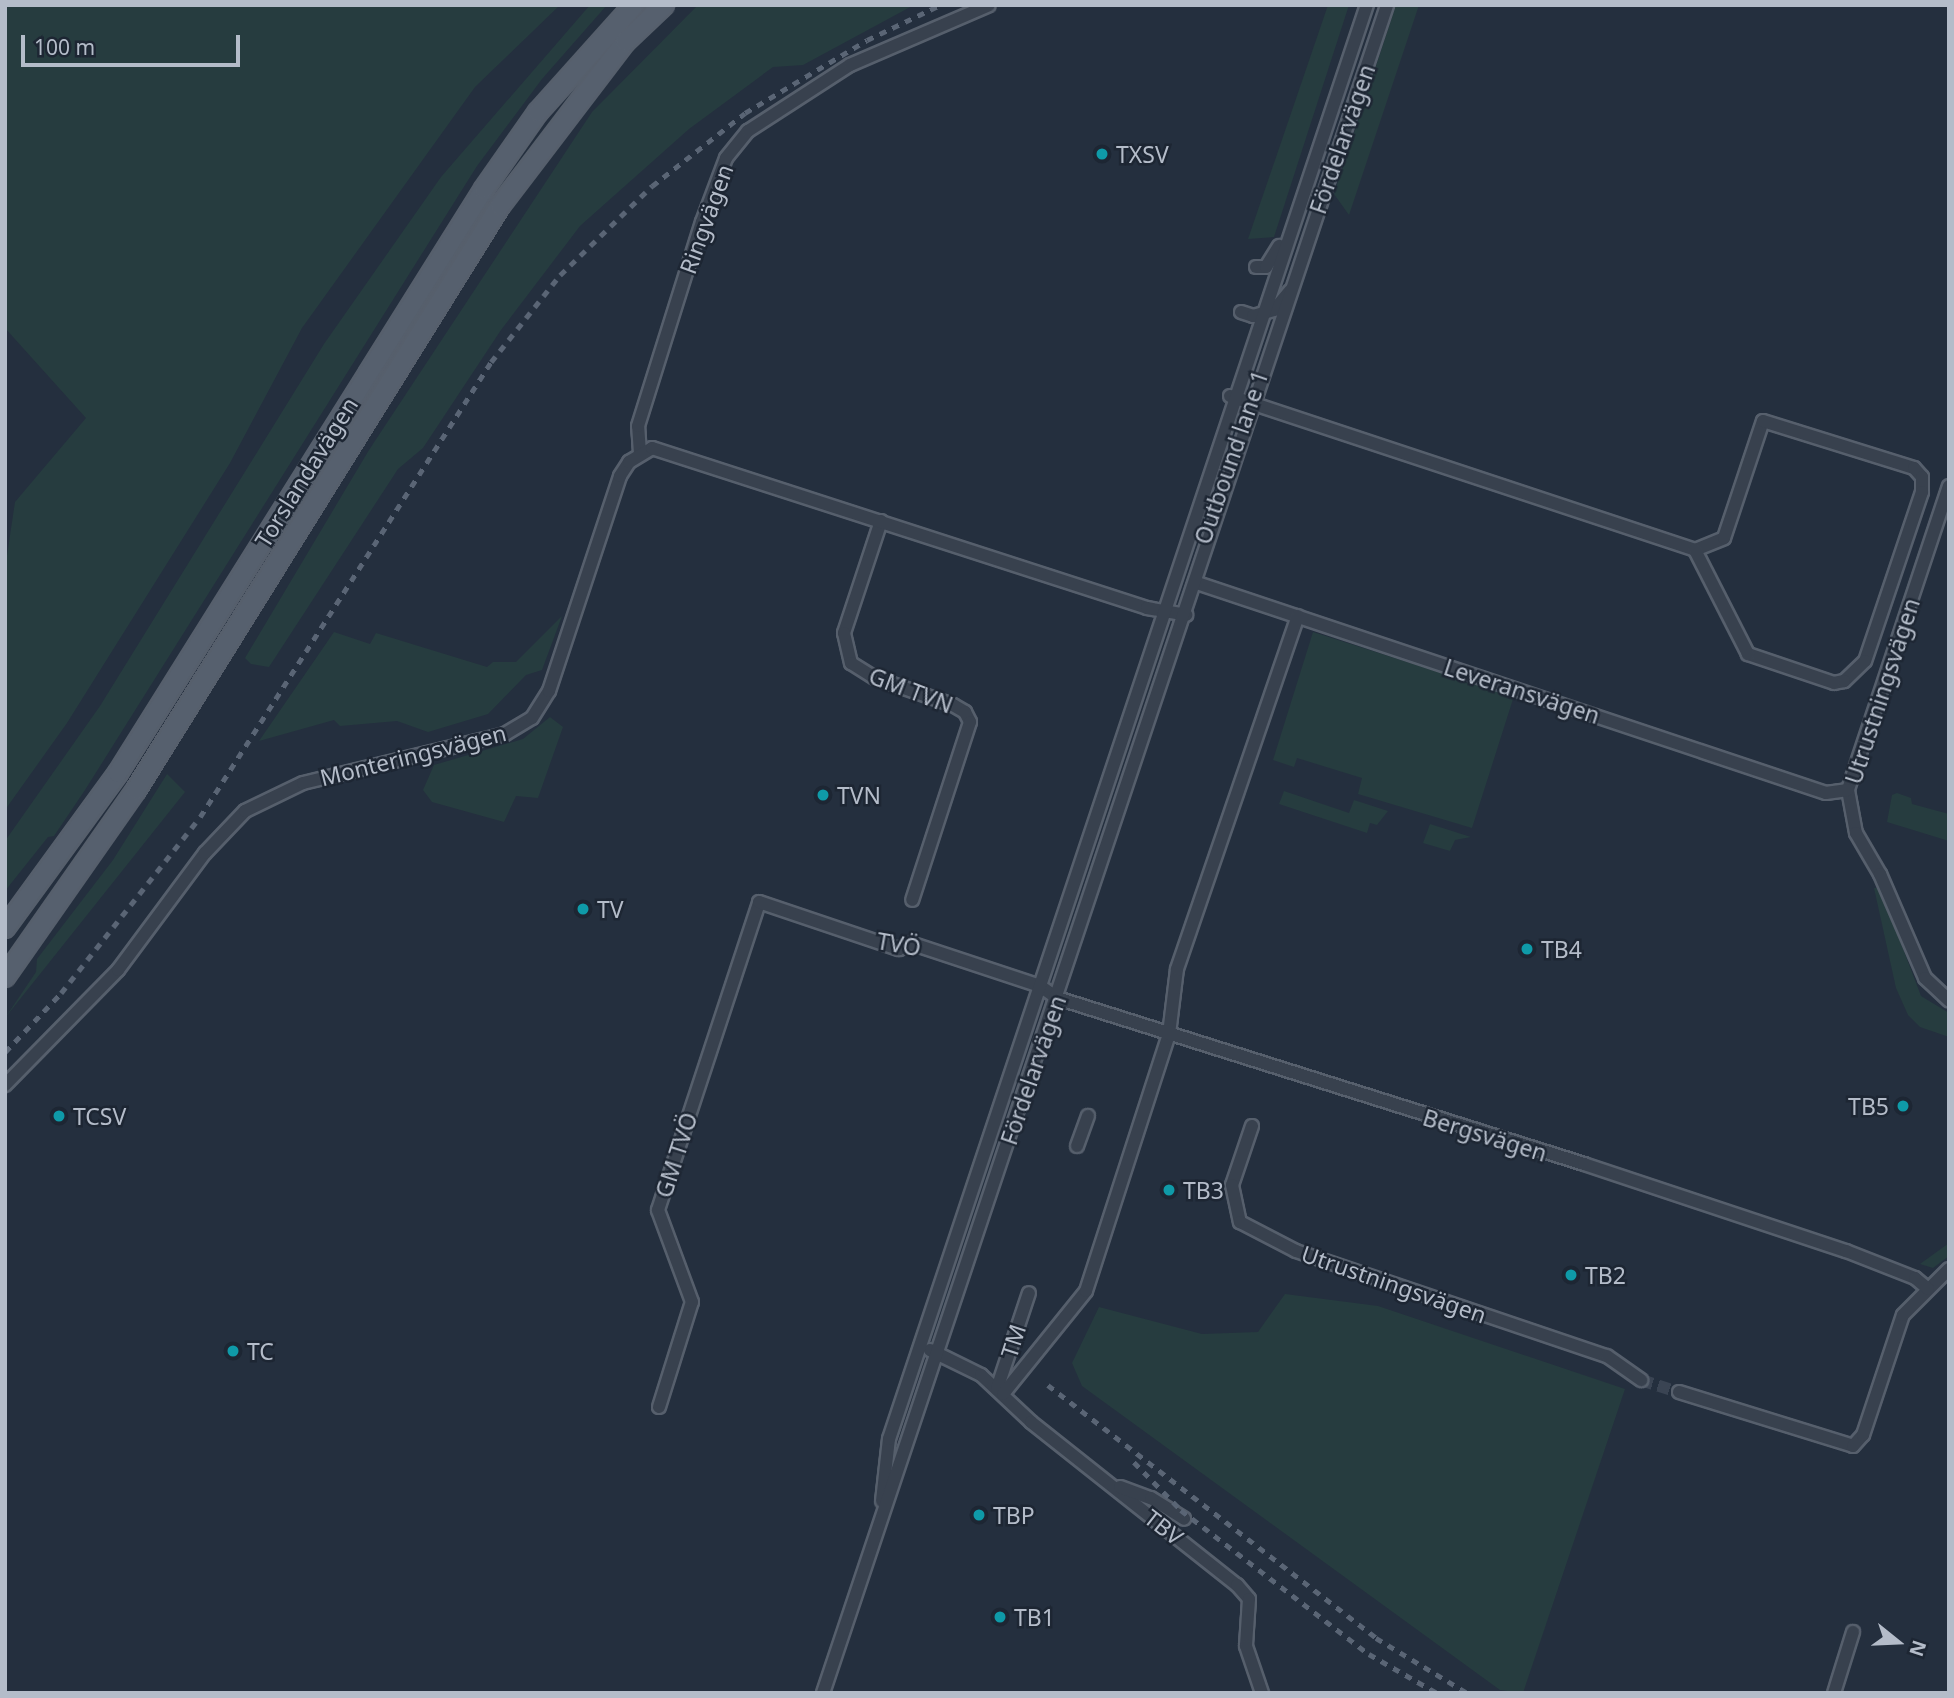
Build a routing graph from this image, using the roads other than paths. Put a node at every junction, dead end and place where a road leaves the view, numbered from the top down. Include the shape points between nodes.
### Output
1 (634, 5) edge
2 (664, 5) edge
3 (989, 5) edge
4 (1367, 5) edge
5 (1387, 5) edge
6 (1298, 217) junction
7 (1256, 267) dead end
8 (1300, 273) junction
9 (1284, 299) junction
10 (1266, 313) junction
11 (1251, 329) junction
12 (1255, 345) junction
13 (1233, 397) junction
14 (1253, 404) junction
15 (640, 453) junction
16 (1949, 486) edge
17 (881, 521) junction
18 (1695, 550) junction
19 (1197, 583) junction
20 (1161, 612) junction
21 (1182, 614) junction
22 (1298, 617) junction
23 (1848, 790) junction
24 (912, 900) dead end
25 (759, 902) joint
26 (5, 928) edge
27 (5, 977) edge
28 (1040, 986) junction
29 (1057, 998) junction
30 (1949, 1000) edge
31 (1169, 1034) junction
32 (5, 1085) edge
33 (1088, 1116) dead end
34 (1252, 1126) dead end
35 (1077, 1146) dead end
36 (1949, 1269) edge
37 (1928, 1289) junction
38 (1029, 1293) dead end
39 (921, 1348) junction
40 (938, 1352) junction
41 (1641, 1380) tunnel mouth
42 (1000, 1391) junction
43 (1679, 1392) tunnel mouth
44 (659, 1407) dead end
45 (1096, 1473) junction
46 (1184, 1519) dead end
47 (880, 1525) junction
48 (1853, 1632) dead end
49 (823, 1693) edge
50 (1262, 1693) edge
51 (1834, 1693) edge

1 - 26 main road, Torslandavägen via 538,112 484,189 118,773
2 - 27 main road, Torslandavägen via 625,42 500,206 136,790
3 - 15 street, Ringvägen via 850,65 748,131 726,158 638,426
4 - 6 street, Fördelarvägen
5 - 8 street, Fördelarvägen
6 - 7 street, Fördelarvägen via 1286,228 1275,259 1266,267
6 - 10 street, Fördelarvägen
8 - 9 street, Fördelarvägen
8 - 14 street, Fördelarvägen
9 - 10 street, Fördelarvägen
9 - 14 street, Outbound lane 1
10 - 11 street via 1253,316 1241,312
10 - 12 street, Fördelarvägen
11 - 12 street
11 - 13 street
12 - 13 street, Fördelarvägen
13 - 14 street
13 - 20 street, Fördelarvägen
14 - 18 street
14 - 19 street
14 - 21 street, Outbound lane 1
15 - 17 street via 652,448 675,453
15 - 32 street, Monteringsvägen via 620,476 549,691 532,718 505,734 303,783 245,811 205,853 118,970
16 - 23 street, Utrustningsvägen
17 - 20 street
17 - 24 street, GM TVN via 844,634 851,663 876,678 953,705 965,712 970,722
18 - 18 street via 1748,654 1834,683 1844,681 1865,662 1922,492 1922,477 1914,468 1763,421 1724,538
19 - 21 street
19 - 22 street, Leveransvägen
20 - 21 street
20 - 28 street, Fördelarvägen
21 - 29 street, Fördelarvägen
22 - 23 street, Leveransvägen via 1826,793
22 - 31 street via 1177,969
23 - 30 street, Utrustningsvägen via 1856,833 1880,874 1924,978
25 - 28 street, TVÖ via 899,949 910,943
25 - 44 street, GM TVÖ via 658,1210 692,1302
28 - 29 street, Bergsvägen
28 - 39 street, Fördelarvägen
29 - 31 street, Bergsvägen
29 - 40 street, Fördelarvägen
31 - 37 street, Bergsvägen via 1846,1251 1915,1278
31 - 42 street via 1086,1291
33 - 35 street
34 - 41 street, Utrustningsvägen via 1233,1185 1240,1222 1296,1251 1607,1356
36 - 37 street
37 - 43 street via 1903,1315 1863,1435 1853,1446
38 - 42 street, TM
39 - 40 street, TBV
39 - 47 street, Fördelarvägen via 888,1439
40 - 42 street, TBV
40 - 47 street, Fördelarvägen
42 - 45 street, TBV
45 - 46 street via 1152,1498
45 - 50 street, TBV via 1218,1568 1249,1599 1246,1646
47 - 49 street, Fördelarvägen
48 - 51 street

